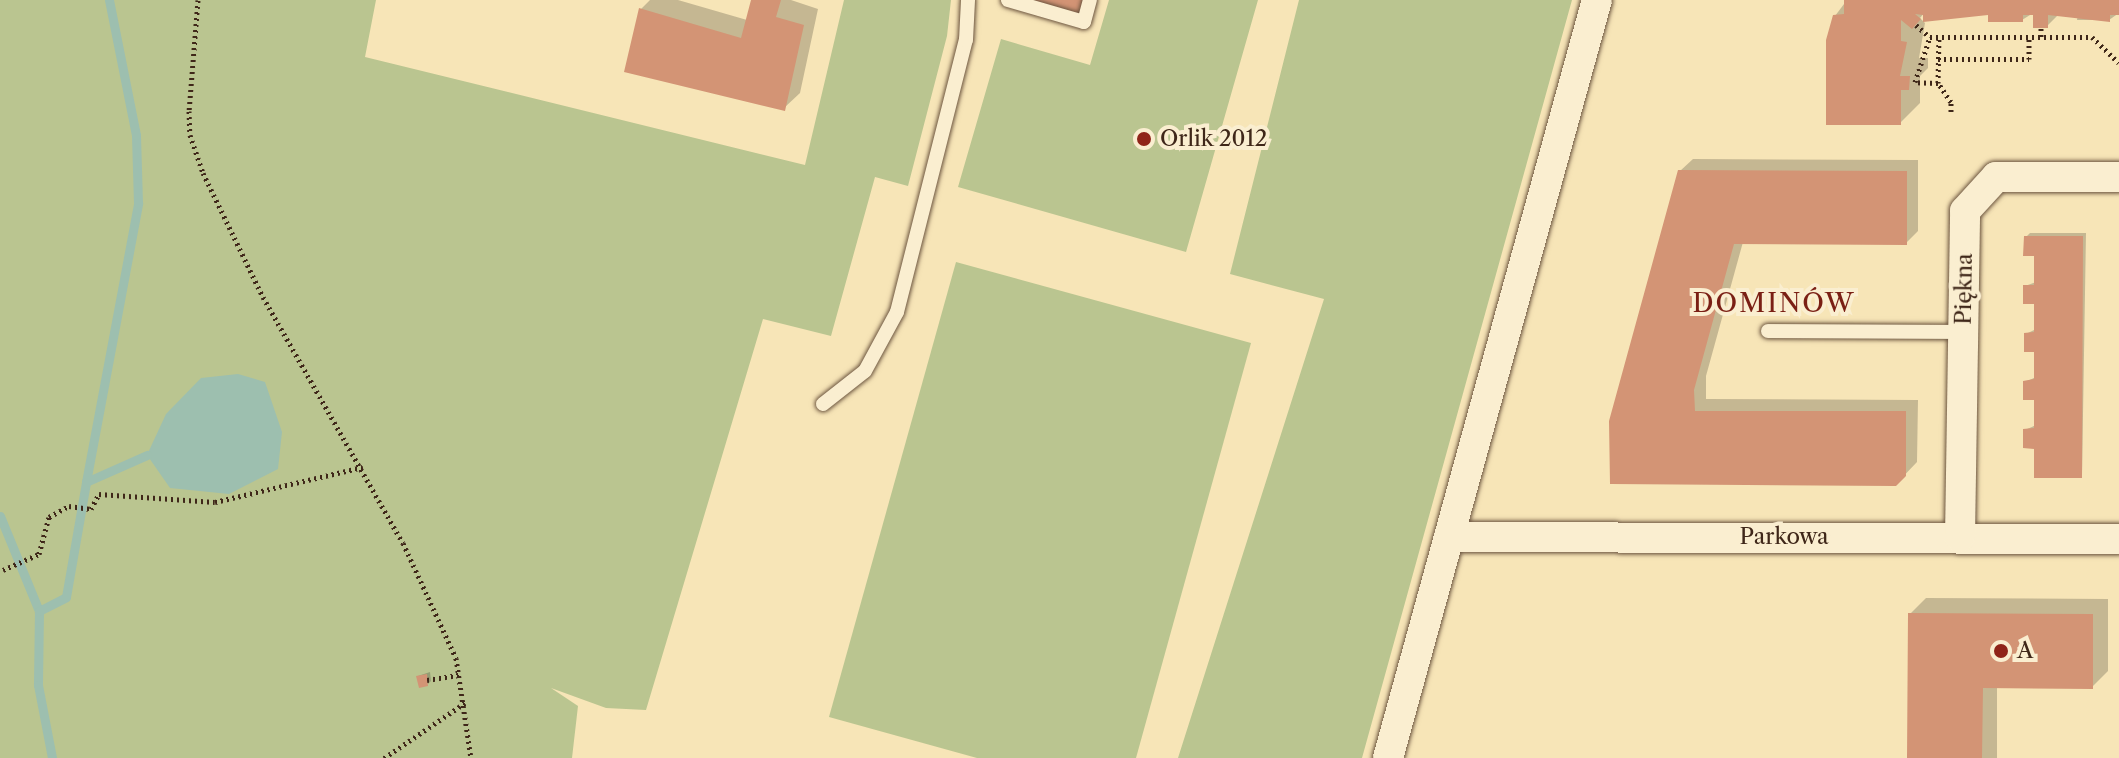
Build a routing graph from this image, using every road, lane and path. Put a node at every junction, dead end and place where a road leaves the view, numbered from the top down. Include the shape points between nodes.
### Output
1 (198, 0) edge
2 (968, 0) edge
3 (1008, 0) edge
4 (1090, 0) edge
5 (1597, 0) edge
6 (1916, 25) dead end
7 (2041, 28) dead end
8 (1930, 37) junction
9 (1939, 37) junction
10 (2029, 37) junction
11 (2041, 37) junction
12 (1938, 59) junction
13 (2119, 63) edge
14 (1938, 83) junction
15 (1951, 112) dead end
16 (2119, 177) edge
17 (1768, 331) dead end
18 (1963, 332) junction
19 (823, 404) dead end
20 (364, 467) junction
21 (1449, 537) junction
22 (1960, 537) junction
23 (2119, 539) edge
24 (3, 570) dead end
25 (460, 675) junction
26 (427, 680) dead end
27 (465, 703) junction
28 (384, 758) edge
29 (471, 758) edge
30 (1388, 758) edge

1 - 20 path via 189,111 190,135 203,173 263,297
2 - 19 lane via 966,40 897,312 865,371
3 - 4 lane via 1084,22
5 - 21 street
6 - 8 path
7 - 11 path
8 - 9 path
8 - 14 path via 1912,82
9 - 10 path
9 - 12 path
10 - 11 path
10 - 12 path via 2029,59
11 - 13 path via 2092,37
12 - 14 path
14 - 15 path via 1951,102
16 - 18 street, Piękna via 1996,177 1965,211
17 - 18 lane
18 - 22 street, Piękna
20 - 24 path via 215,502 99,494 91,509 69,506 49,517 39,554
20 - 25 path
21 - 22 street, Parkowa
21 - 30 street
22 - 23 street, Parkowa
25 - 26 path
25 - 27 path
27 - 28 path via 389,748
27 - 29 path

